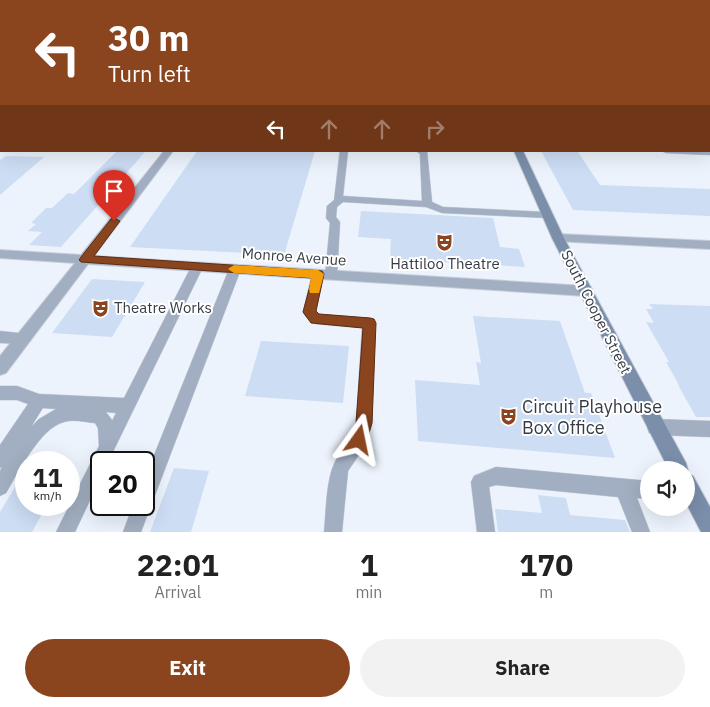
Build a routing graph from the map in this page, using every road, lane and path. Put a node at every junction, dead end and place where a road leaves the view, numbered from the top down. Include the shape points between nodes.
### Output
1 (168, 152) edge
2 (344, 152) edge
3 (422, 152) edge
4 (518, 152) edge
5 (688, 152) edge
6 (710, 153) edge
7 (338, 201) junction
8 (427, 204) junction
9 (547, 215) junction
10 (558, 238) junction
11 (710, 245) edge
12 (0, 254) edge
13 (85, 260) junction
14 (197, 267) junction
15 (235, 269) junction
16 (325, 275) junction
17 (586, 291) junction
18 (0, 337) edge
19 (23, 338) junction
20 (0, 368) edge
21 (0, 393) edge
22 (39, 401) junction
23 (127, 406) junction
24 (655, 427) junction
25 (710, 429) edge
26 (107, 447) junction
27 (0, 460) edge
28 (674, 461) edge
29 (155, 473) edge
30 (0, 487) edge
31 (624, 489) junction
32 (640, 490) edge
33 (695, 501) edge
34 (138, 516) edge
35 (710, 527) edge
36 (65, 532) edge
37 (132, 532) edge
38 (333, 532) edge
39 (486, 532) edge
40 (641, 532) edge

1 - 13 street
2 - 7 lane
3 - 8 lane
4 - 9 main road, South Cooper Street
5 - 6 lane
7 - 8 lane
7 - 16 lane via 340,218 335,222
8 - 9 lane via 442,210
9 - 10 main road, South Cooper Street
10 - 11 street
10 - 17 main road, South Cooper Street
12 - 13 street, Monroe Avenue
13 - 14 street, Monroe Avenue
13 - 19 street
14 - 15 street, Monroe Avenue
14 - 23 lane
15 - 16 street, Monroe Avenue
15 - 29 lane
16 - 17 street, Monroe Avenue
16 - 38 lane via 310,312 316,319 370,323 364,423 359,440 340,470
17 - 24 main road, South Cooper Street
18 - 19 lane
19 - 20 street
21 - 22 lane via 17,393
22 - 23 lane
22 - 27 lane
23 - 26 lane
24 - 25 lane
24 - 28 main road, South Cooper Street
26 - 30 lane via 106,426 99,416 64,414 45,424 29,440
26 - 36 lane
31 - 32 lane
31 - 39 lane via 496,476 480,482
31 - 40 lane
33 - 35 main road
34 - 37 lane

